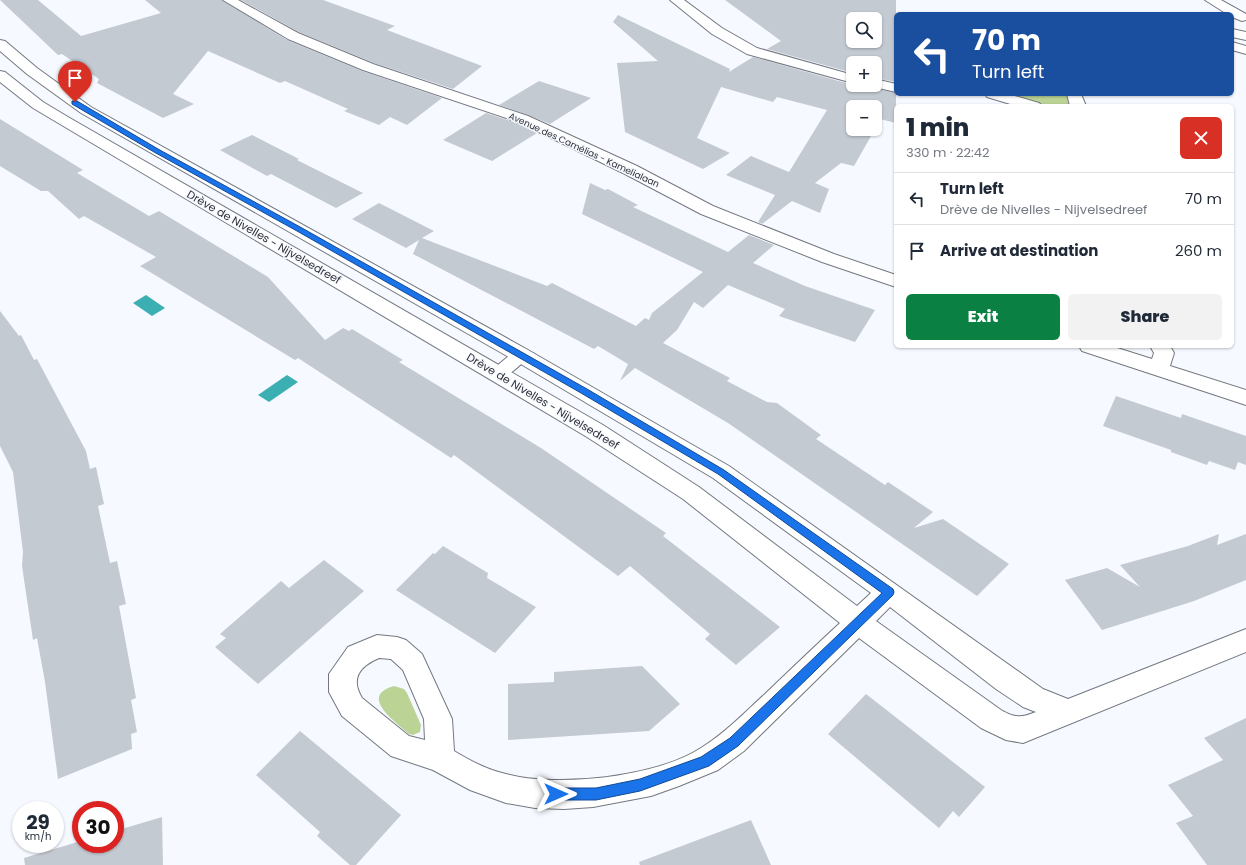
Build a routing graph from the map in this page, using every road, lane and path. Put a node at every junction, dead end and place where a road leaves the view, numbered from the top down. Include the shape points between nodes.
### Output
1 (229, 0) edge
2 (676, 0) edge
3 (1197, 0) edge
4 (1211, 0) edge
5 (1212, 12) edge
6 (1229, 12) edge
7 (1234, 33) edge
8 (1246, 36) edge
9 (0, 44) edge
10 (1234, 47) edge
11 (1246, 50) edge
12 (0, 75) edge
13 (846, 77) edge
14 (882, 85) edge
15 (894, 88) edge
16 (999, 96) edge
17 (1027, 104) edge
18 (894, 280) edge
19 (1095, 348) edge
20 (1161, 348) edge
21 (521, 355) junction
22 (1159, 369) junction
23 (499, 373) junction
24 (1246, 398) edge
25 (889, 592) junction
26 (858, 622) junction
27 (1246, 640) edge
28 (1070, 712) junction
29 (440, 758) dead end

1 - 18 street, Avenue des Camélias - Kamelialaan via 293,36 368,67 523,119 631,170 706,210 828,258
2 - 13 street via 717,31 752,51
3 - 5 street
4 - 6 street
7 - 8 street
9 - 21 street, Drève de Nivelles - Nijvelsedreef via 86,110
10 - 11 street
12 - 23 street, Drève de Nivelles - Nijvelsedreef via 38,105 63,120
14 - 15 street
16 - 17 street
19 - 22 street
20 - 22 street via 1164,353
21 - 23 lane
21 - 25 street, Drève de Nivelles - Nijvelsedreef via 721,472
22 - 24 street
23 - 26 street, Drève de Nivelles - Nijvelsedreef via 691,493
25 - 26 street
25 - 28 street, Drève de Nivelles - Nijvelsedreef via 1033,698
26 - 28 street, Drève de Nivelles - Nijvelsedreef via 991,719 1006,727 1024,730
26 - 29 street via 734,742 705,762 668,776 596,794 543,794 481,781
27 - 28 street, Drève de Nivelles - Nijvelsedreef

